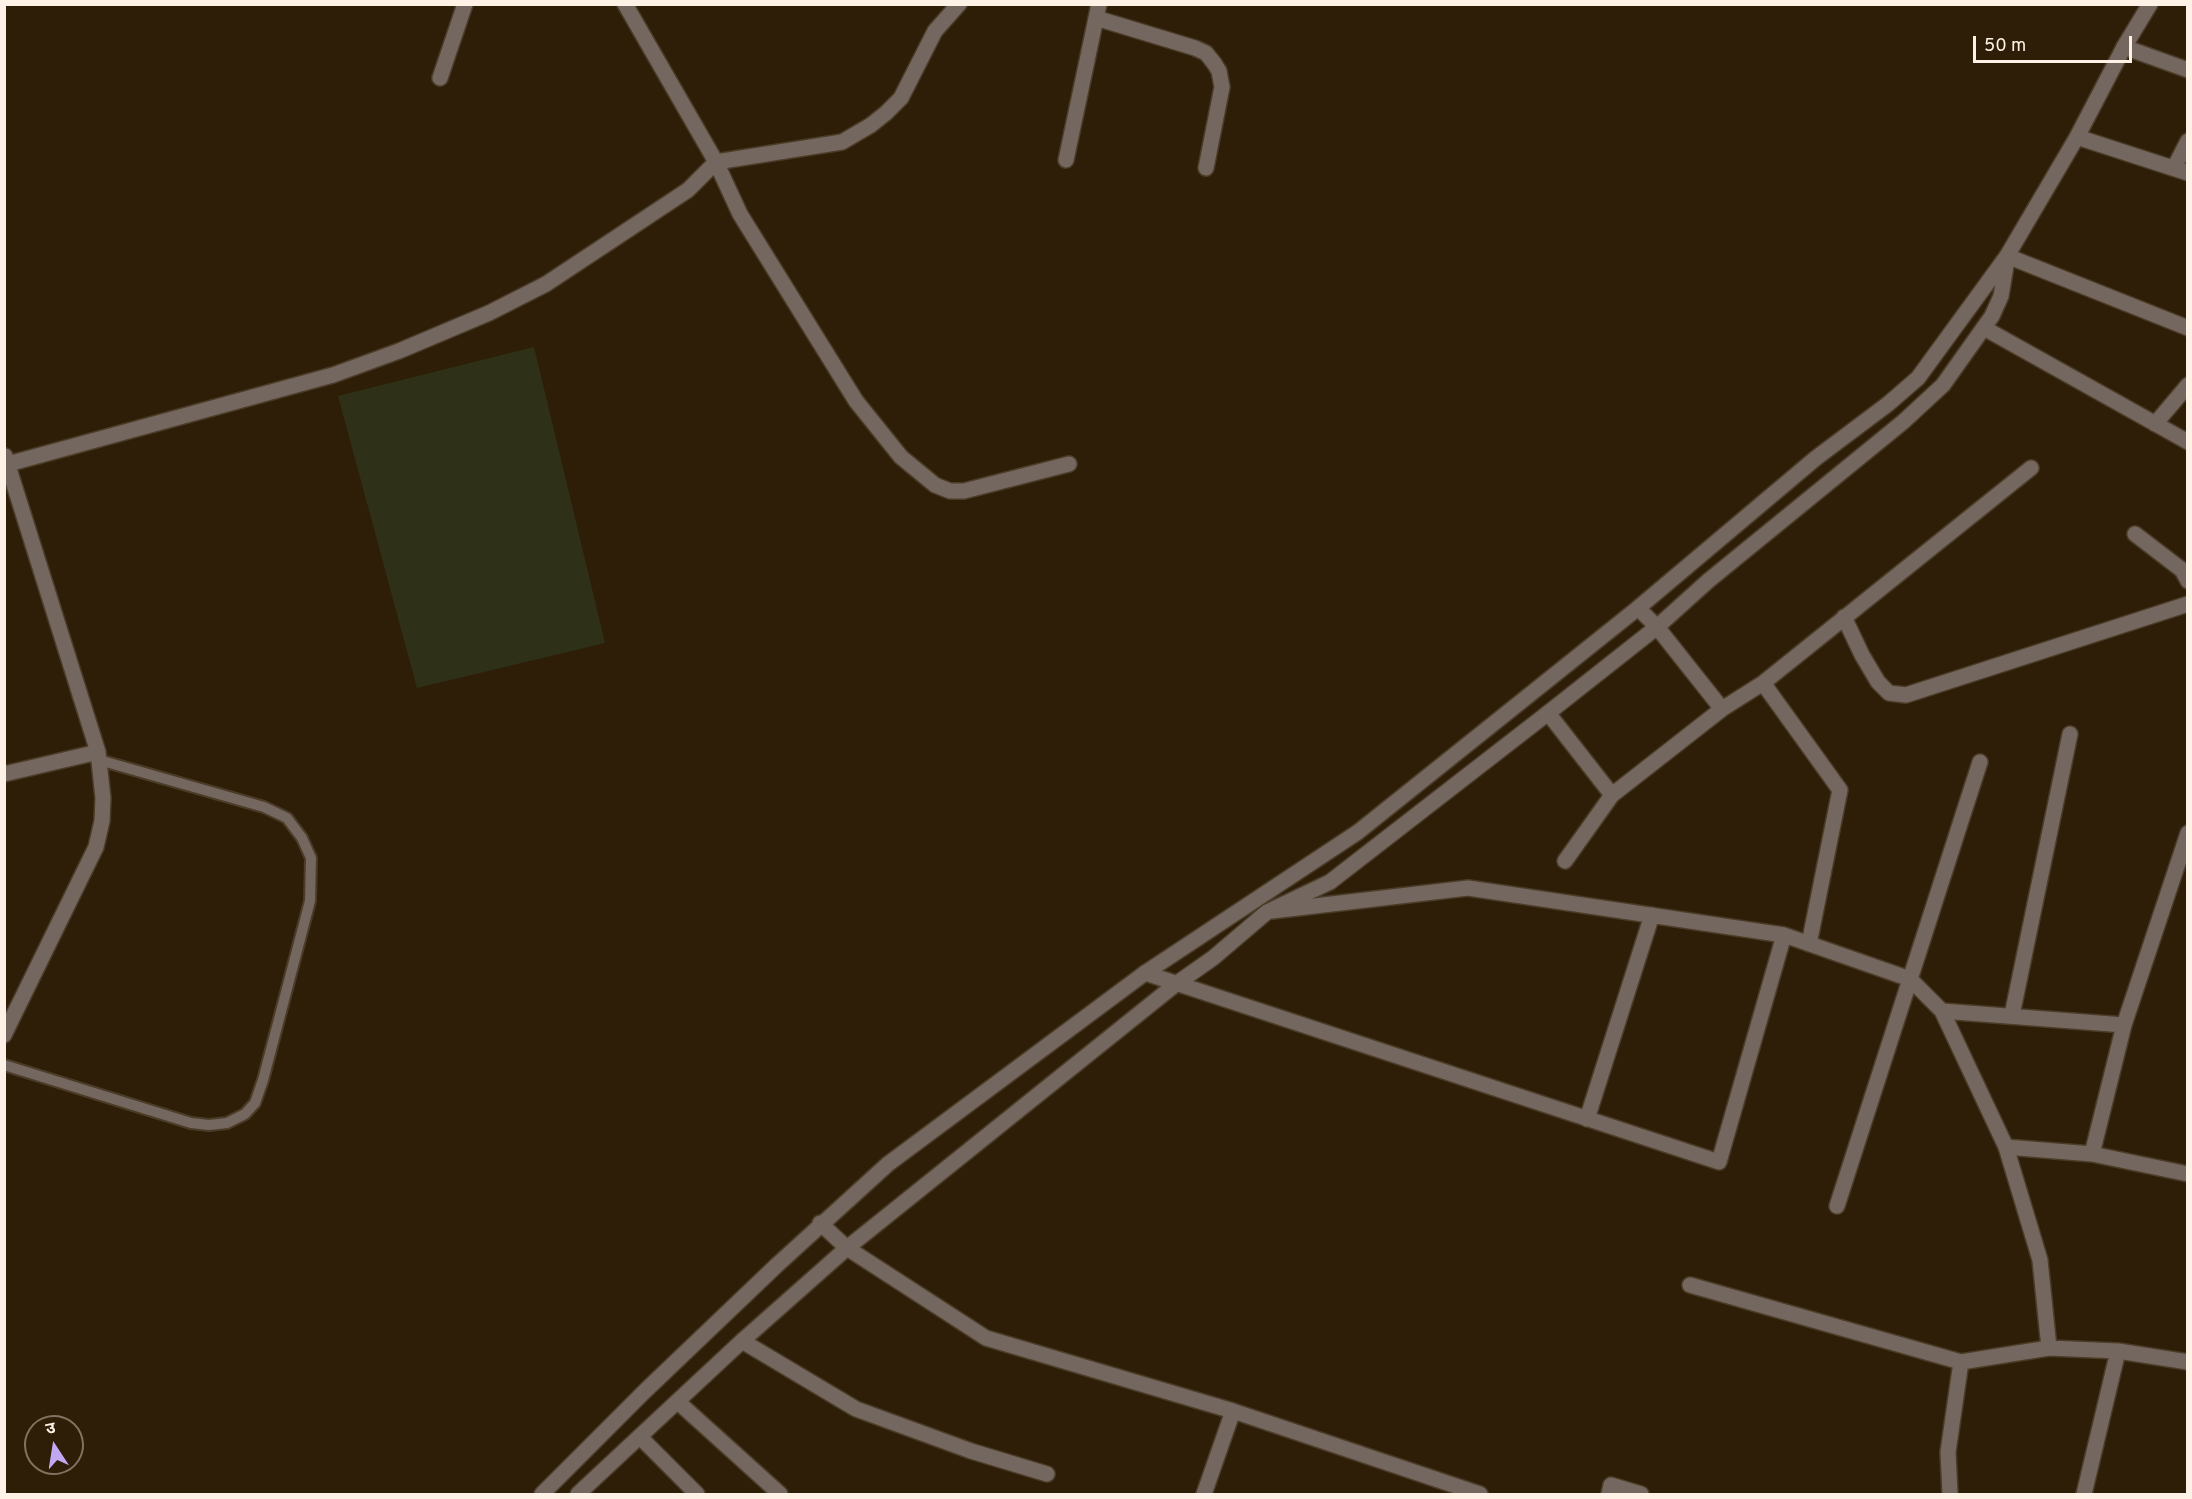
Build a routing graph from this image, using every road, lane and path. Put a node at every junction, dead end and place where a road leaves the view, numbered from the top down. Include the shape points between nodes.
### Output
1 (465, 4) edge
2 (625, 4) edge
3 (959, 4) edge
4 (2150, 4) edge
5 (1097, 11) edge
6 (2124, 47) junction
7 (2187, 70) edge
8 (440, 78) dead end
9 (2077, 137) junction
10 (2187, 141) edge
11 (1066, 160) dead end
12 (716, 162) junction
13 (1206, 168) dead end
14 (2181, 170) edge
15 (2007, 256) junction
16 (1984, 328) junction
17 (2187, 328) edge
18 (1918, 378) junction
19 (2187, 385) edge
20 (1933, 394) junction
21 (2155, 424) junction
22 (2187, 442) edge
23 (6, 460) edge
24 (1069, 465) dead end
25 (2031, 468) dead end
26 (2136, 534) dead end
27 (2187, 581) edge
28 (2187, 604) edge
29 (1638, 608) junction
30 (1844, 617) junction
31 (1657, 627) junction
32 (1763, 683) junction
33 (1722, 709) junction
34 (1548, 713) junction
35 (2070, 734) dead end
36 (98, 756) junction
37 (1980, 762) dead end
38 (4, 774) edge
39 (1612, 795) junction
40 (2187, 833) edge
41 (1565, 861) dead end
42 (2183, 863) edge
43 (1261, 906) junction
44 (1652, 915) junction
45 (1784, 935) junction
46 (1809, 944) junction
47 (1145, 973) junction
48 (1910, 979) junction
49 (1176, 984) junction
50 (1942, 1011) junction
51 (2012, 1015) junction
52 (2124, 1025) junction
53 (4, 1035) edge
54 (4, 1065) edge
55 (1587, 1119) junction
56 (2006, 1147) junction
57 (2092, 1154) junction
58 (2187, 1173) edge
59 (1837, 1206) dead end
60 (820, 1223) junction
61 (847, 1248) junction
62 (1690, 1286) dead end
63 (742, 1341) junction
64 (2049, 1348) junction
65 (2118, 1352) junction
66 (1961, 1362) junction
67 (2187, 1362) edge
68 (678, 1402) junction
69 (1233, 1411) junction
70 (640, 1437) junction
71 (1047, 1474) dead end
72 (542, 1494) edge
73 (578, 1494) edge
74 (697, 1494) edge
75 (780, 1494) edge
76 (1203, 1494) edge
77 (1480, 1494) edge
78 (1609, 1494) edge
79 (1641, 1494) edge
80 (1950, 1494) edge
81 (2084, 1494) edge

1 - 8 street
2 - 12 street
3 - 12 street via 935,31 901,98 871,124 842,142
4 - 6 street
5 - 11 street
5 - 13 street via 1195,48 1214,63 1222,87
6 - 7 street
6 - 9 street
9 - 14 street
9 - 15 street
10 - 14 street
12 - 23 street via 688,190 546,284 489,314 333,375
12 - 24 street via 740,214 856,401 901,457 950,491
15 - 16 street via 2001,296
15 - 17 street
15 - 18 street
16 - 20 street
16 - 21 street
18 - 20 street
18 - 29 street
19 - 21 street
20 - 31 street
21 - 22 street
23 - 36 street
25 - 30 street
26 - 27 street via 2182,570
28 - 30 street via 1906,695 1889,693 1878,682
29 - 31 street
29 - 43 street
30 - 32 street
31 - 33 street
31 - 34 street
32 - 33 street
32 - 46 street via 1840,790
33 - 39 street
34 - 39 street
34 - 43 street via 1330,882
35 - 51 street
36 - 38 street
36 - 53 street via 103,798 96,847
36 - 54 lane via 264,807 287,818 302,838 311,858 310,901 263,1080 255,1103 245,1114 227,1123 209,1125 191,1123
37 - 48 street
39 - 41 street
40 - 42 street
42 - 52 street
43 - 44 street via 1468,888
43 - 47 street via 1197,937
43 - 49 street via 1213,958
44 - 45 street
44 - 55 street
45 - 46 street
45 - 55 street via 1719,1162
46 - 48 street
47 - 49 street
47 - 60 street via 915,1143
48 - 50 street
48 - 59 street
49 - 55 street
49 - 61 street
50 - 51 street
50 - 56 street
51 - 52 street
52 - 57 street
56 - 57 street
56 - 64 street via 2040,1260
57 - 58 street
60 - 61 street
60 - 72 street
61 - 63 street
61 - 69 street via 986,1338
62 - 66 street
63 - 68 street
63 - 71 street via 856,1409 970,1451
64 - 65 street
64 - 66 street
65 - 67 street
65 - 81 street
66 - 80 street via 1948,1452
68 - 70 street
68 - 75 street
69 - 76 street
69 - 77 street
70 - 73 street
70 - 74 street
78 - 79 street via 1611,1485

